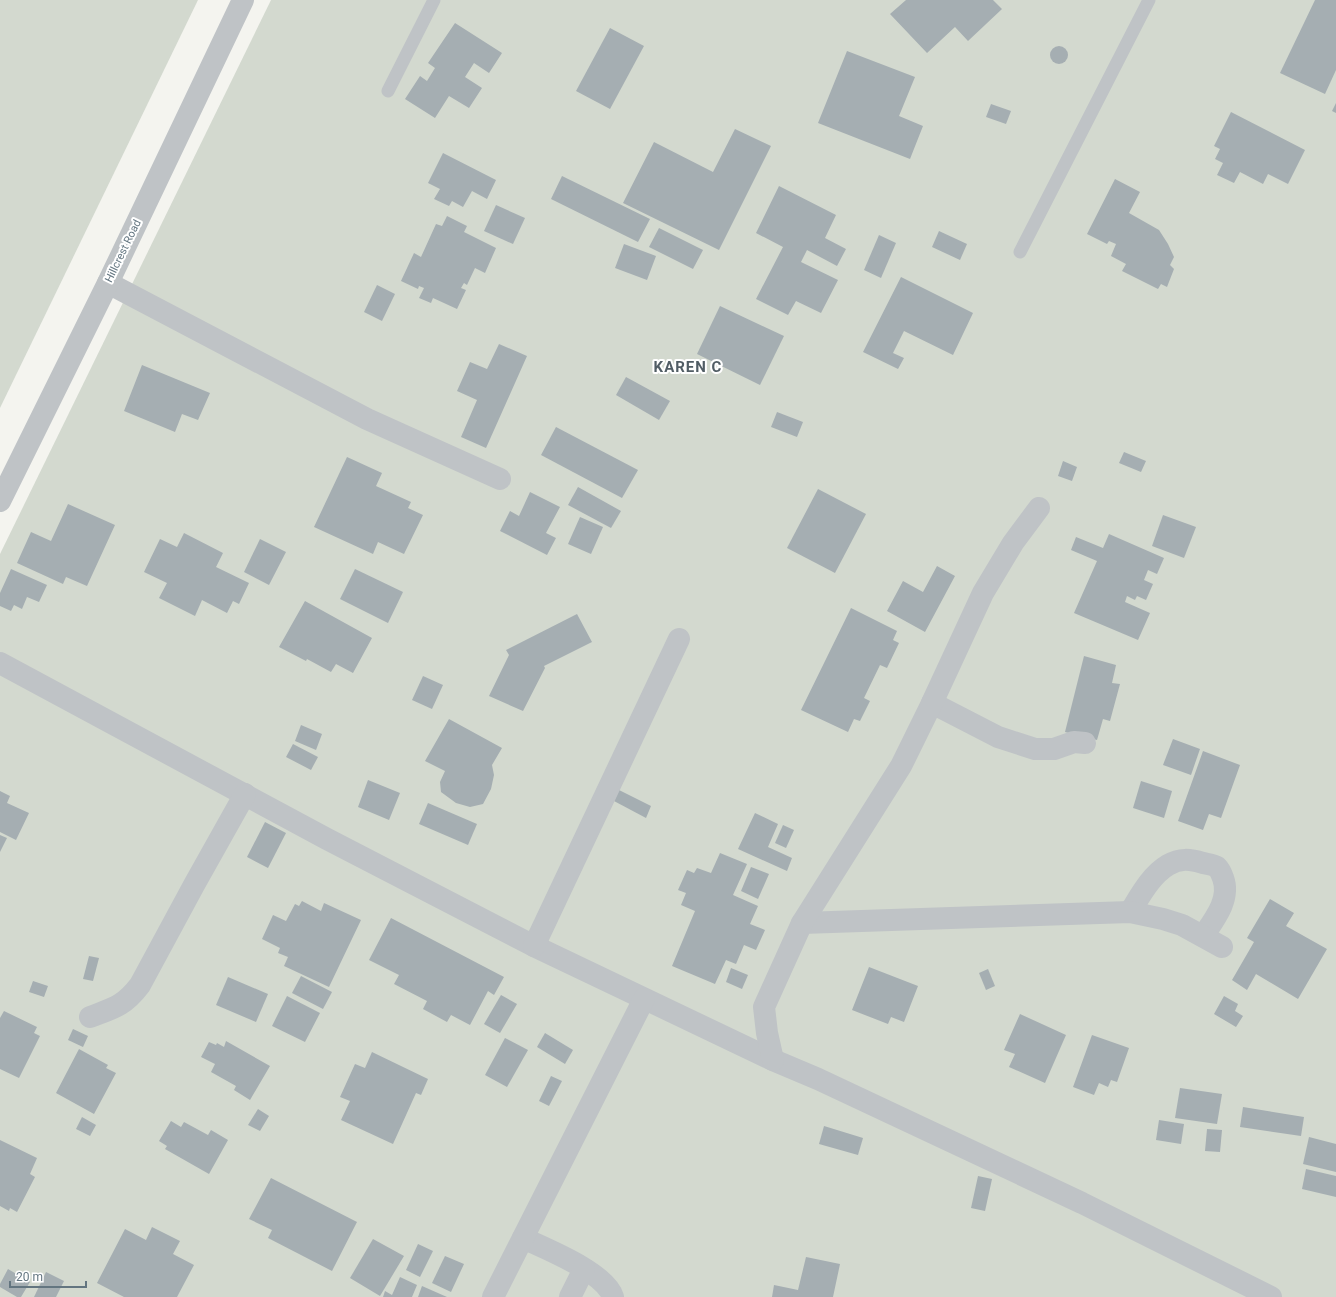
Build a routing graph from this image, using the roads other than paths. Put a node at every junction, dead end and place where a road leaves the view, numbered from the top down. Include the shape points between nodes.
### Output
1 (243, 0) edge
2 (434, 0) edge
3 (1149, 0) edge
4 (388, 91) dead end
5 (1020, 252) dead end
6 (108, 283) junction
7 (500, 479) dead end
8 (0, 500) edge
9 (1039, 508) dead end
10 (679, 639) dead end
11 (0, 663) edge
12 (932, 703) junction
13 (1085, 743) dead end
14 (245, 794) junction
15 (1130, 912) junction
16 (802, 923) junction
17 (1202, 936) junction
18 (534, 946) junction
19 (1222, 947) dead end
20 (644, 999) junction
21 (90, 1016) dead end
22 (773, 1060) junction
23 (523, 1238) junction
24 (584, 1269) junction
25 (493, 1297) edge
26 (570, 1297) edge
27 (613, 1297) edge
28 (1271, 1297) edge

1 - 6 street, Hillcrest Road
2 - 4 lane
3 - 5 lane
6 - 7 street via 368,419
6 - 8 street, Hillcrest Road
9 - 12 street via 1013,543 983,593
10 - 18 street
11 - 14 street
12 - 13 street via 998,737 1035,749 1054,749 1074,742
12 - 16 street via 901,766
14 - 18 street
14 - 21 street via 140,985 129,999
15 - 16 street
15 - 17 street via 1182,925
15 - 17 street via 1157,874 1168,865 1190,858 1217,867 1224,881 1221,908
16 - 22 street via 764,1007
17 - 19 street
18 - 20 street
20 - 22 street
20 - 23 street
22 - 28 street via 1082,1203
23 - 24 street
23 - 25 street
24 - 26 street
24 - 27 street via 598,1277

